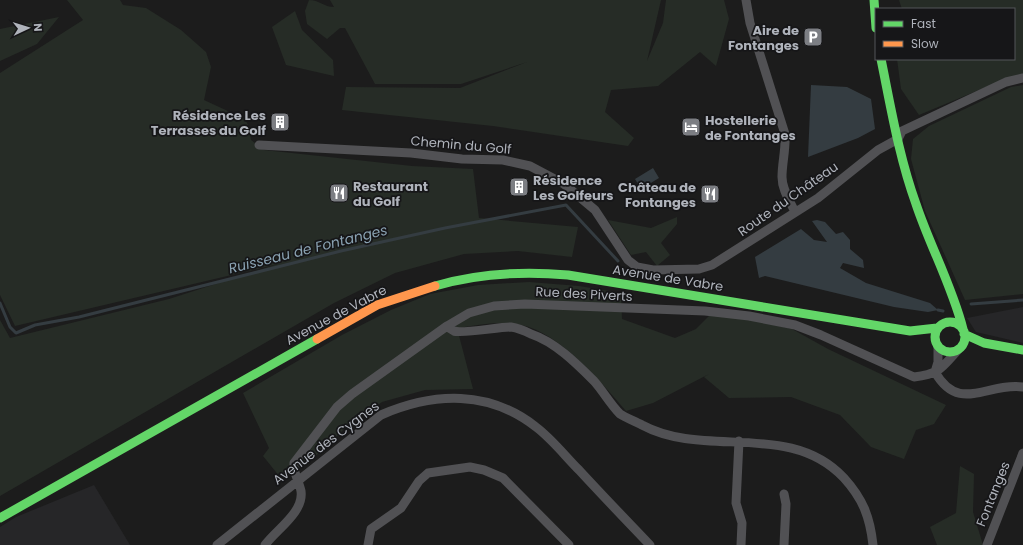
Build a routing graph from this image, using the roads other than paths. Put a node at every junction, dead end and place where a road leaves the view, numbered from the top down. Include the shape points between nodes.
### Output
1 (746, 0) edge
2 (874, 0) edge
3 (875, 14) edge
4 (881, 60) edge
5 (1023, 78) edge
6 (898, 139) junction
7 (259, 145) dead end
8 (795, 212) junction
9 (712, 265) joint
10 (953, 299) junction
11 (447, 326) junction
12 (940, 326) junction
13 (910, 331) junction
14 (964, 332) junction
15 (984, 343) junction
16 (936, 345) junction
17 (959, 349) junction
18 (1023, 350) edge
19 (935, 372) junction
20 (1023, 387) edge
21 (739, 441) junction
22 (1023, 453) edge
23 (297, 480) junction
24 (784, 494) dead end
25 (0, 518) edge
26 (217, 545) edge
27 (265, 545) edge
28 (368, 545) edge
29 (569, 545) edge
30 (650, 545) edge
31 (741, 545) edge
32 (784, 545) edge
33 (873, 545) edge
34 (987, 545) edge

1 - 8 street via 750,22 785,134 782,177 784,189
2 - 3 main road
4 - 6 main road
5 - 6 street, Route du Château via 1006,82 902,131
6 - 8 street, Route du Château via 878,150 818,198
6 - 10 main road via 921,221
7 - 9 street, Chemin du Golf via 502,160 530,166 564,184 595,210 619,248 637,267 653,270 699,269
8 - 9 street, Route du Château
10 - 12 main road
10 - 14 main road
11 - 19 street, Rue des Piverts via 469,313 494,306 525,304 705,311 794,325 914,377
11 - 21 street via 455,332 512,327 533,334 555,346 594,381 620,414 655,432 688,440
11 - 23 street, Rue des Piverts via 337,407 294,464
12 - 13 main road, Avenue de Vabre
12 - 14 main road via 952,322
12 - 16 main road via 934,337
13 - 16 main road, Avenue de Vabre
13 - 25 main road, Avenue de Vabre via 576,276 542,272 475,275 424,287 377,305
14 - 15 main road
14 - 17 main road via 964,343
15 - 17 main road
15 - 18 main road
16 - 17 main road via 947,352
16 - 19 street via 938,362
17 - 19 street, Rue des Piverts via 945,366
19 - 20 street via 955,393
21 - 31 street via 736,503 742,523
21 - 33 street via 786,445 811,453 836,469 852,487 865,508
22 - 34 street, Fontanges
23 - 26 street, Avenue des Cygnes
23 - 27 street, Rue des Piverts via 301,491 300,504
23 - 30 street, Avenue des Cygnes via 381,415 426,399 472,399 497,405 536,427
24 - 32 street
28 - 29 street via 371,529 401,508 419,481 428,473 470,467 503,478

